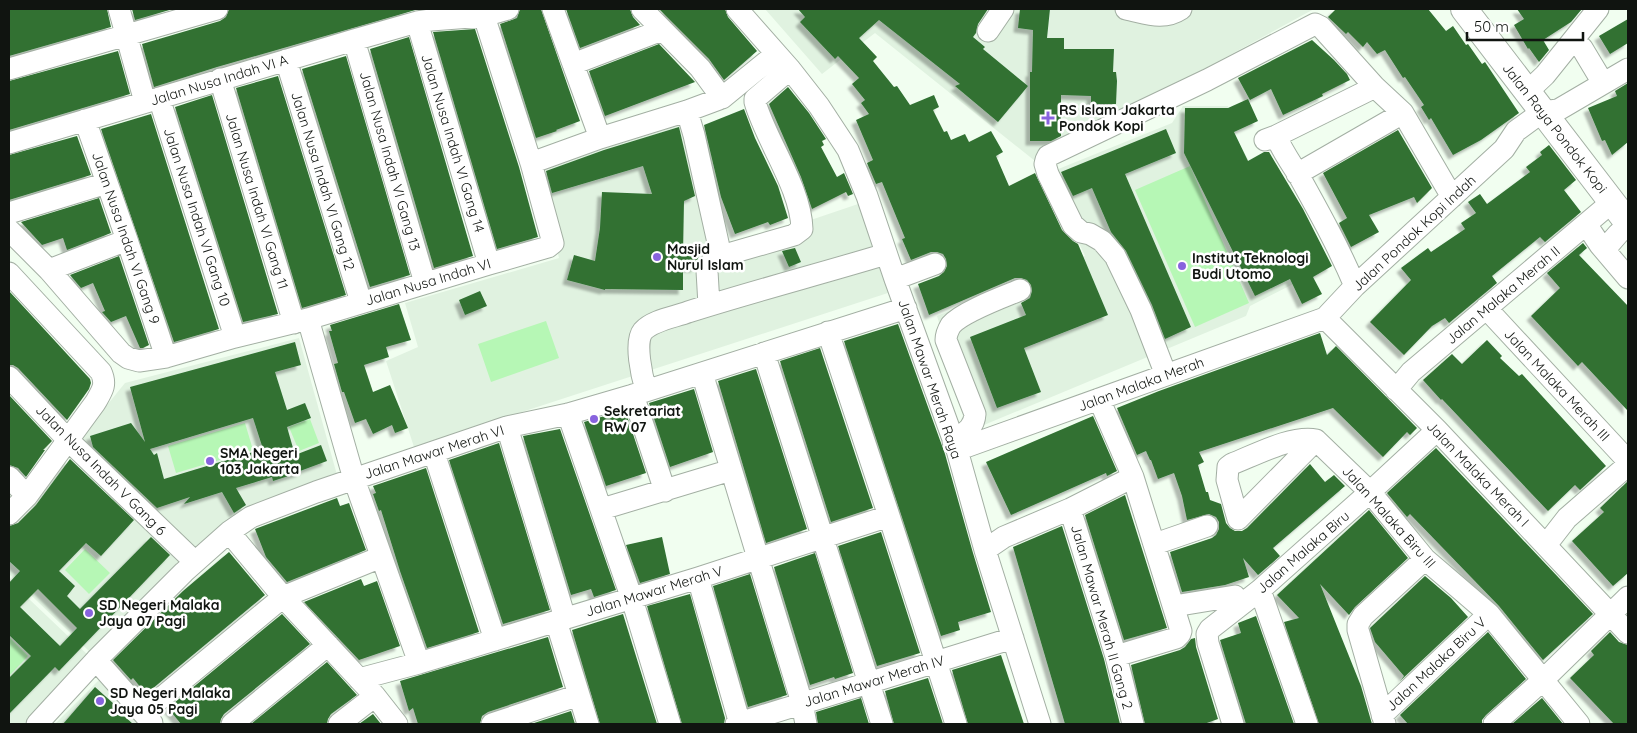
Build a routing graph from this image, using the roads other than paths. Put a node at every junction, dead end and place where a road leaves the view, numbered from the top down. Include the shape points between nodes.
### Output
1 (119, 9) edge
2 (217, 9) edge
3 (508, 9) edge
4 (554, 9) edge
5 (642, 9) edge
6 (737, 9) edge
7 (1003, 9) edge
8 (1126, 9) edge
9 (1181, 9) edge
10 (1464, 9) edge
11 (1598, 9) edge
12 (484, 16) junction
13 (425, 17) edge
14 (662, 30) junction
15 (988, 30) dead end
16 (126, 36) junction
17 (354, 40) junction
18 (1582, 48) dead end
19 (286, 60) junction
20 (783, 62) junction
21 (573, 64) junction
22 (9, 69) edge
23 (1628, 69) edge
24 (220, 79) junction
25 (1604, 83) junction
26 (1375, 87) junction
27 (722, 98) junction
28 (152, 100) junction
29 (1545, 109) junction
30 (687, 111) junction
31 (1403, 113) junction
32 (85, 120) junction
33 (600, 138) junction
34 (9, 143) edge
35 (531, 163) junction
36 (1298, 174) junction
37 (107, 183) junction
38 (1452, 197) junction
39 (1612, 202) junction
40 (9, 213) edge
41 (1586, 224) junction
42 (1628, 224) edge
43 (9, 230) edge
44 (127, 240) junction
45 (1605, 250) junction
46 (886, 254) junction
47 (721, 256) junction
48 (489, 264) junction
49 (934, 264) dead end
50 (49, 270) junction
51 (9, 273) edge
52 (1628, 278) edge
53 (895, 279) junction
54 (426, 283) junction
55 (1355, 286) junction
56 (1020, 290) dead end
57 (360, 302) junction
58 (709, 305) junction
59 (906, 308) junction
60 (1486, 308) junction
61 (1326, 318) junction
62 (301, 321) junction
63 (828, 332) junction
64 (234, 337) junction
65 (764, 353) junction
66 (166, 357) junction
67 (111, 362) junction
68 (702, 373) junction
69 (1166, 375) junction
70 (9, 377) edge
71 (1396, 390) junction
72 (640, 392) junction
73 (1099, 399) junction
74 (568, 414) junction
75 (507, 427) junction
76 (1437, 430) junction
77 (68, 440) junction
78 (1316, 440) dead end
79 (955, 446) junction
80 (434, 452) junction
81 (1628, 463) edge
82 (731, 470) junction
83 (9, 477) edge
84 (1133, 477) junction
85 (354, 479) junction
86 (665, 491) junction
87 (1370, 492) junction
88 (27, 496) junction
89 (602, 509) junction
90 (1070, 509) junction
91 (9, 514) edge
92 (889, 516) junction
93 (1207, 526) dead end
94 (229, 532) junction
95 (823, 538) junction
96 (1155, 544) junction
97 (1546, 545) junction
98 (985, 550) junction
99 (381, 558) junction
100 (757, 559) junction
101 (1425, 559) junction
102 (195, 562) junction
103 (698, 578) junction
104 (1260, 590) junction
105 (1236, 596) dead end
106 (282, 597) junction
107 (1628, 597) edge
108 (632, 599) junction
109 (1174, 606) junction
110 (1489, 614) junction
111 (1610, 614) junction
112 (561, 619) junction
113 (1628, 633) edge
114 (1013, 638) junction
115 (495, 640) junction
116 (328, 644) junction
117 (1116, 656) junction
118 (96, 660) junction
119 (935, 662) junction
120 (419, 663) junction
121 (359, 679) junction
122 (1543, 680) junction
123 (868, 683) junction
124 (579, 695) junction
125 (374, 696) junction
126 (802, 703) junction
127 (148, 719) edge
128 (1384, 719) edge
129 (37, 724) edge
130 (232, 724) edge
131 (339, 724) edge
132 (397, 724) edge
133 (492, 724) edge
134 (588, 724) edge
135 (670, 724) edge
136 (738, 724) edge
137 (806, 724) edge
138 (882, 724) edge
139 (956, 724) edge
140 (1040, 724) edge
141 (1133, 724) edge
142 (1234, 724) edge
143 (1307, 724) edge
144 (1494, 724) edge
145 (1579, 724) edge

1 - 16 street, Jalan Nusa Indah VI Gang 10
2 - 16 street
3 - 12 street, Jalan Nusa Indah VI A
4 - 21 street
5 - 14 street
6 - 20 street, Jalan Mawar Merah Raya
7 - 15 street
8 - 9 street via 1160,16 1172,15
10 - 29 main road, Jalan Raya Pondok Kopi
11 - 29 street via 1545,75
12 - 13 street, Jalan Nusa Indah VI A
12 - 35 street
13 - 17 street, Jalan Nusa Indah VI A
13 - 48 street, Jalan Nusa Indah VI Gang 14
14 - 21 street
14 - 27 street via 700,68
16 - 22 street
16 - 28 street, Jalan Nusa Indah VI Gang 10
17 - 19 street, Jalan Nusa Indah VI A
17 - 54 street, Jalan Nusa Indah VI Gang 13
18 - 25 street
19 - 24 street, Jalan Nusa Indah VI A
19 - 57 street, Jalan Nusa Indah VI Gang 12
20 - 27 street
20 - 46 street, Jalan Mawar Merah Raya via 820,106 848,150
20 - 47 street via 755,99 755,104 793,192 802,218 802,229 794,235
21 - 33 street
23 - 25 street
24 - 28 street, Jalan Nusa Indah VI A
24 - 62 street, Jalan Nusa Indah VI Gang 11
25 - 29 street
26 - 31 street
26 - 36 street via 1271,138 1280,145
26 - 69 street via 1315,24 1048,156 1045,164 1048,174 1073,226 1102,241 1115,256 1141,310
27 - 30 street
28 - 32 street, Jalan Nusa Indah VI A
28 - 64 street, Jalan Nusa Indah VI Gang 10
29 - 38 street, Jalan Pondok Kopi Indah via 1516,131 1504,149
29 - 39 main road, Jalan Raya Pondok Kopi
30 - 33 street
30 - 47 street
31 - 36 street
31 - 38 street
32 - 34 street, Jalan Nusa Indah VI A
32 - 37 street, Jalan Nusa Indah VI Gang 9
33 - 35 street
35 - 48 street, Jalan Nusa Indah VI via 553,242 548,248
36 - 55 street
37 - 40 street
37 - 44 street, Jalan Nusa Indah VI Gang 9
38 - 55 street, Jalan Pondok Kopi Indah
39 - 41 street, Jalan Malaka Merah II
39 - 42 main road, Jalan Raya Pondok Kopi
41 - 45 street
41 - 60 street, Jalan Malaka Merah II
42 - 45 street
43 - 50 street
44 - 50 street
44 - 66 street, Jalan Nusa Indah VI Gang 9
45 - 52 street
46 - 53 street, Jalan Mawar Merah Raya
46 - 58 street
47 - 58 street via 707,270
48 - 54 street, Jalan Nusa Indah VI
49 - 53 street
50 - 67 street
51 - 67 street
53 - 59 street, Jalan Mawar Merah Raya
54 - 57 street, Jalan Nusa Indah VI
55 - 61 street, Jalan Pondok Kopi Indah
56 - 79 street via 974,310 953,323 946,333 975,414 974,422
57 - 62 street, Jalan Nusa Indah VI
58 - 72 street via 644,330 639,340
59 - 63 street, Jalan Mawar Merah VI
59 - 79 street, Jalan Mawar Merah Raya
60 - 71 street, Jalan Malaka Merah II via 1411,372
60 - 81 street, Jalan Malaka Merah III
61 - 69 street, Jalan Malaka Merah
61 - 71 street, Jalan Malaka Merah I
62 - 64 street, Jalan Nusa Indah VI
62 - 85 street
63 - 65 street, Jalan Mawar Merah VI
63 - 92 street
64 - 66 street, Jalan Nusa Indah VI
65 - 68 street, Jalan Mawar Merah VI
65 - 95 street
66 - 67 street, Jalan Nusa Indah VI
67 - 77 street via 103,390
68 - 72 street, Jalan Mawar Merah VI
68 - 82 street
69 - 73 street, Jalan Malaka Merah
70 - 77 street, Jalan Nusa Indah V Gang 6
71 - 76 street, Jalan Malaka Merah I
72 - 74 street, Jalan Mawar Merah VI
72 - 86 street
73 - 79 street, Jalan Malaka Merah
73 - 84 street
74 - 75 street, Jalan Mawar Merah VI
74 - 89 street
75 - 80 street, Jalan Mawar Merah VI
75 - 112 street
76 - 87 street, Jalan Malaka Biru
76 - 97 street, Jalan Malaka Merah I
77 - 88 street
77 - 102 street, Jalan Nusa Indah V Gang 6
78 - 87 street, Jalan Malaka Biru III
79 - 98 street, Jalan Mawar Merah Raya
80 - 85 street, Jalan Mawar Merah VI
80 - 115 street
81 - 97 street via 1567,518
82 - 86 street
82 - 100 street
83 - 88 street
84 - 90 street
84 - 96 street
85 - 94 street, Jalan Mawar Merah VI via 251,517
85 - 99 street
86 - 89 street
87 - 101 street, Jalan Malaka Biru III
87 - 104 street, Jalan Malaka Biru
88 - 91 street
89 - 108 street
90 - 98 street via 1004,538
90 - 117 street, Jalan Mawar Merah II Gang 2
92 - 95 street, Jalan Mawar Merah V
92 - 119 street
93 - 96 street
94 - 102 street, Jalan Mawar Merah VI
94 - 106 street
95 - 100 street, Jalan Mawar Merah V
95 - 123 street
96 - 109 street
97 - 111 street, Jalan Malaka Merah I
98 - 114 street, Jalan Mawar Merah Raya
99 - 106 street
99 - 120 street
100 - 103 street, Jalan Mawar Merah V
100 - 126 street
101 - 110 street, Jalan Malaka Biru III
101 - 128 street via 1358,624
102 - 118 street, Jalan Mawar Merah VI
103 - 108 street, Jalan Mawar Merah V
103 - 136 street
104 - 142 street, Jalan Malaka Biru via 1210,628 1207,634
104 - 143 street
105 - 109 street
106 - 116 street
106 - 127 street
107 - 111 street
108 - 112 street, Jalan Mawar Merah V
108 - 135 street
109 - 117 street via 1181,630 1176,638
110 - 122 street, Jalan Malaka Biru III
110 - 128 street, Jalan Malaka Biru V
111 - 113 street, Jalan Malaka Merah I
111 - 122 street
112 - 115 street, Jalan Mawar Merah V
112 - 124 street
114 - 119 street, Jalan Mawar Merah IV
114 - 140 street, Jalan Mawar Merah Raya
115 - 120 street, Jalan Mawar Merah V
116 - 121 street
116 - 130 street
117 - 141 street, Jalan Mawar Merah II Gang 2
118 - 127 street
118 - 129 street, Jalan Mawar Merah VI
119 - 123 street, Jalan Mawar Merah IV
119 - 139 street
120 - 121 street, Jalan Mawar Merah V
121 - 125 street
122 - 144 street
122 - 145 street, Jalan Malaka Biru III
123 - 126 street, Jalan Mawar Merah IV
123 - 138 street
124 - 133 street
124 - 134 street
125 - 131 street
125 - 132 street
126 - 136 street, Jalan Mawar Merah IV
126 - 137 street

